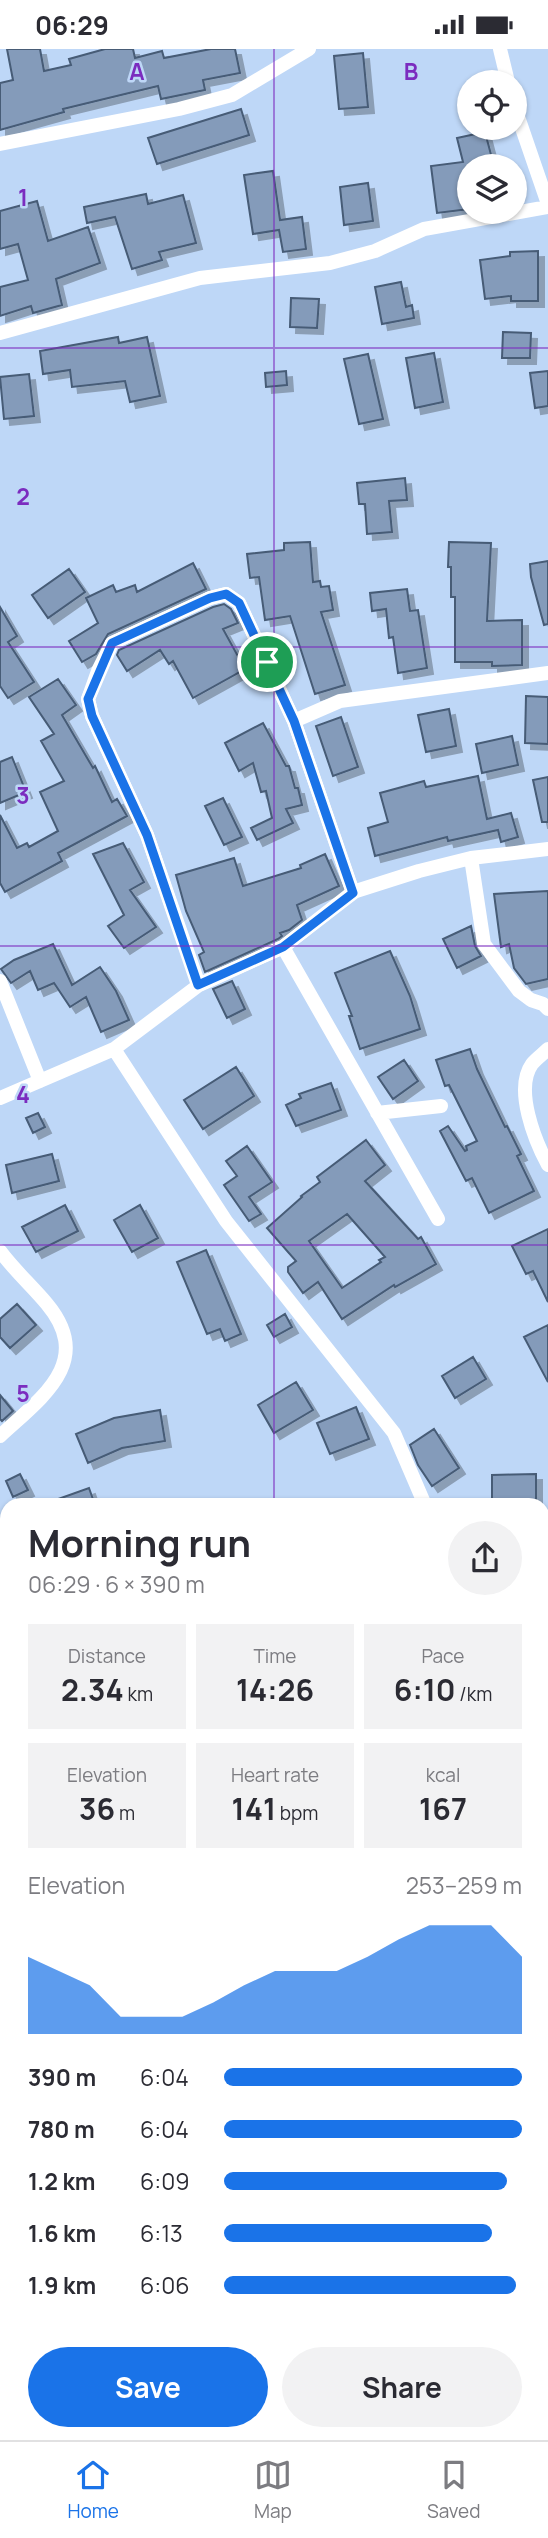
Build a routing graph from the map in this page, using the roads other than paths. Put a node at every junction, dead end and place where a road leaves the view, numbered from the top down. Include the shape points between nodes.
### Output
1 (309, 49) edge
2 (500, 49) edge
3 (505, 70) edge
4 (526, 140) edge
5 (0, 144) edge
6 (548, 205) edge
7 (0, 333) edge
8 (548, 673) edge
9 (294, 721) junction
10 (548, 849) edge
11 (471, 858) junction
12 (353, 893) junction
13 (283, 947) junction
14 (0, 981) edge
15 (198, 985) junction
16 (548, 1009) edge
17 (114, 1049) junction
18 (548, 1049) edge
19 (40, 1081) junction
20 (0, 1098) edge
21 (441, 1106) dead end
22 (377, 1113) junction
23 (548, 1165) edge
24 (438, 1219) dead end
25 (0, 1251) edge
26 (0, 1436) edge
27 (422, 1498) edge

1 - 5 street via 232,95
2 - 3 street
4 - 6 street
6 - 7 street via 424,229 375,251 330,263 200,278
8 - 9 street via 340,701
9 - 12 street
9 - 15 street via 239,603 226,594 112,643 88,699 147,835
10 - 11 street
11 - 12 street
11 - 16 street via 484,944 519,991
12 - 13 street
13 - 15 street
13 - 22 street
14 - 19 street
15 - 17 street
17 - 19 street
17 - 27 street via 226,1221 394,1433
18 - 23 street via 531,1065 525,1090 528,1116
19 - 20 street
21 - 22 street
22 - 24 street
25 - 26 street via 64,1329 66,1360 51,1389

